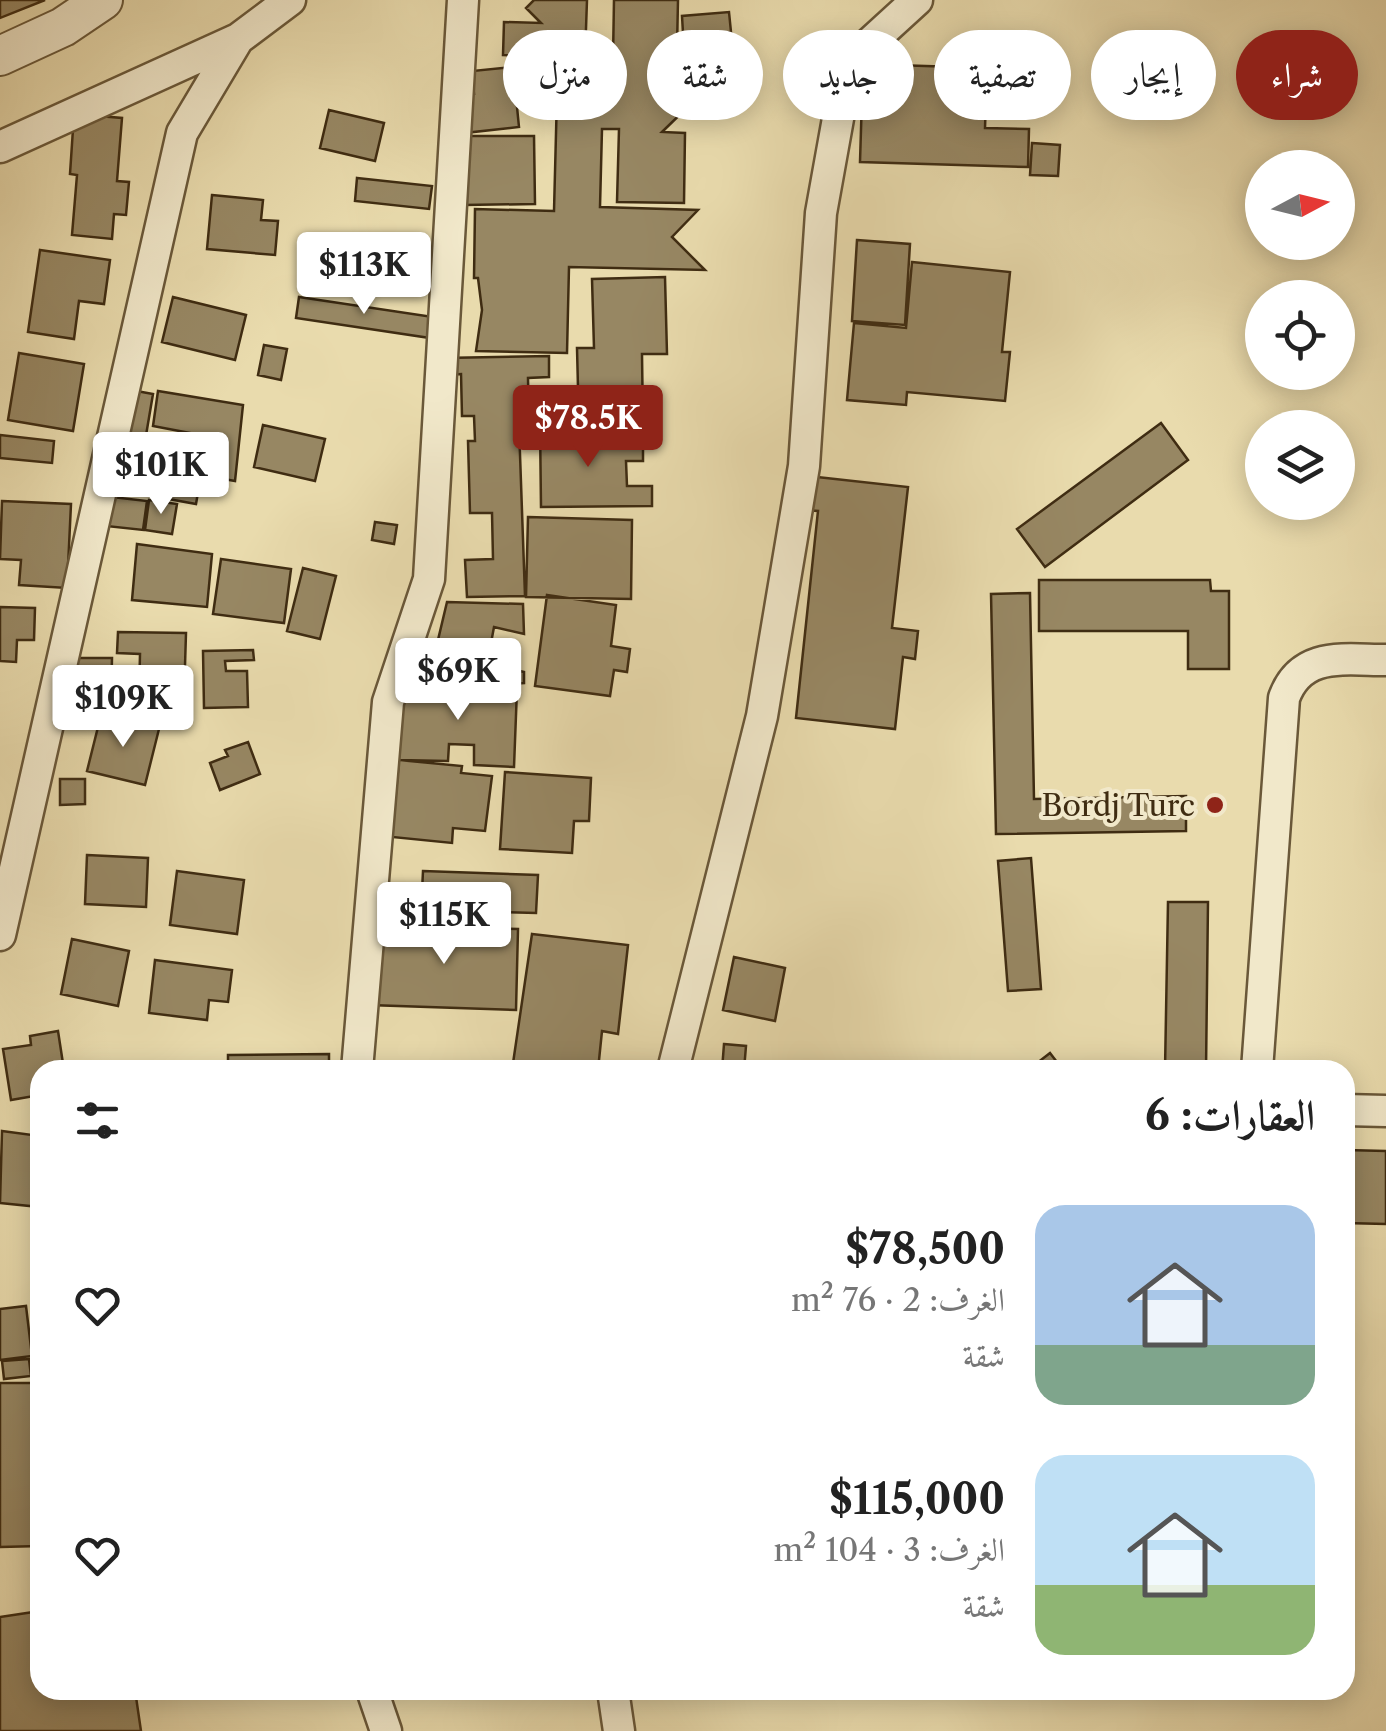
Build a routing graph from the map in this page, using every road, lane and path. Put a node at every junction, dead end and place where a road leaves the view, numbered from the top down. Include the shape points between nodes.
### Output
1 (104, 0) edge
2 (290, 0) edge
3 (463, 0) edge
4 (917, 0) edge
5 (238, 39) junction
6 (0, 56) edge
7 (0, 147) edge
8 (1386, 660) edge
9 (0, 936) edge
10 (357, 1060) edge
11 (676, 1060) edge
12 (1258, 1060) edge
13 (1355, 1110) edge
14 (1386, 1111) edge
15 (375, 1700) edge
16 (614, 1700) edge
17 (386, 1731) edge
18 (619, 1731) edge

1 - 6 street via 63,28
2 - 5 street
3 - 10 street via 429,579 388,702
4 - 11 street via 848,63 820,213 804,466 762,716
5 - 7 street
5 - 9 street via 182,134
8 - 12 street via 1323,660 1304,667 1284,698
13 - 14 street
15 - 17 street
16 - 18 street

